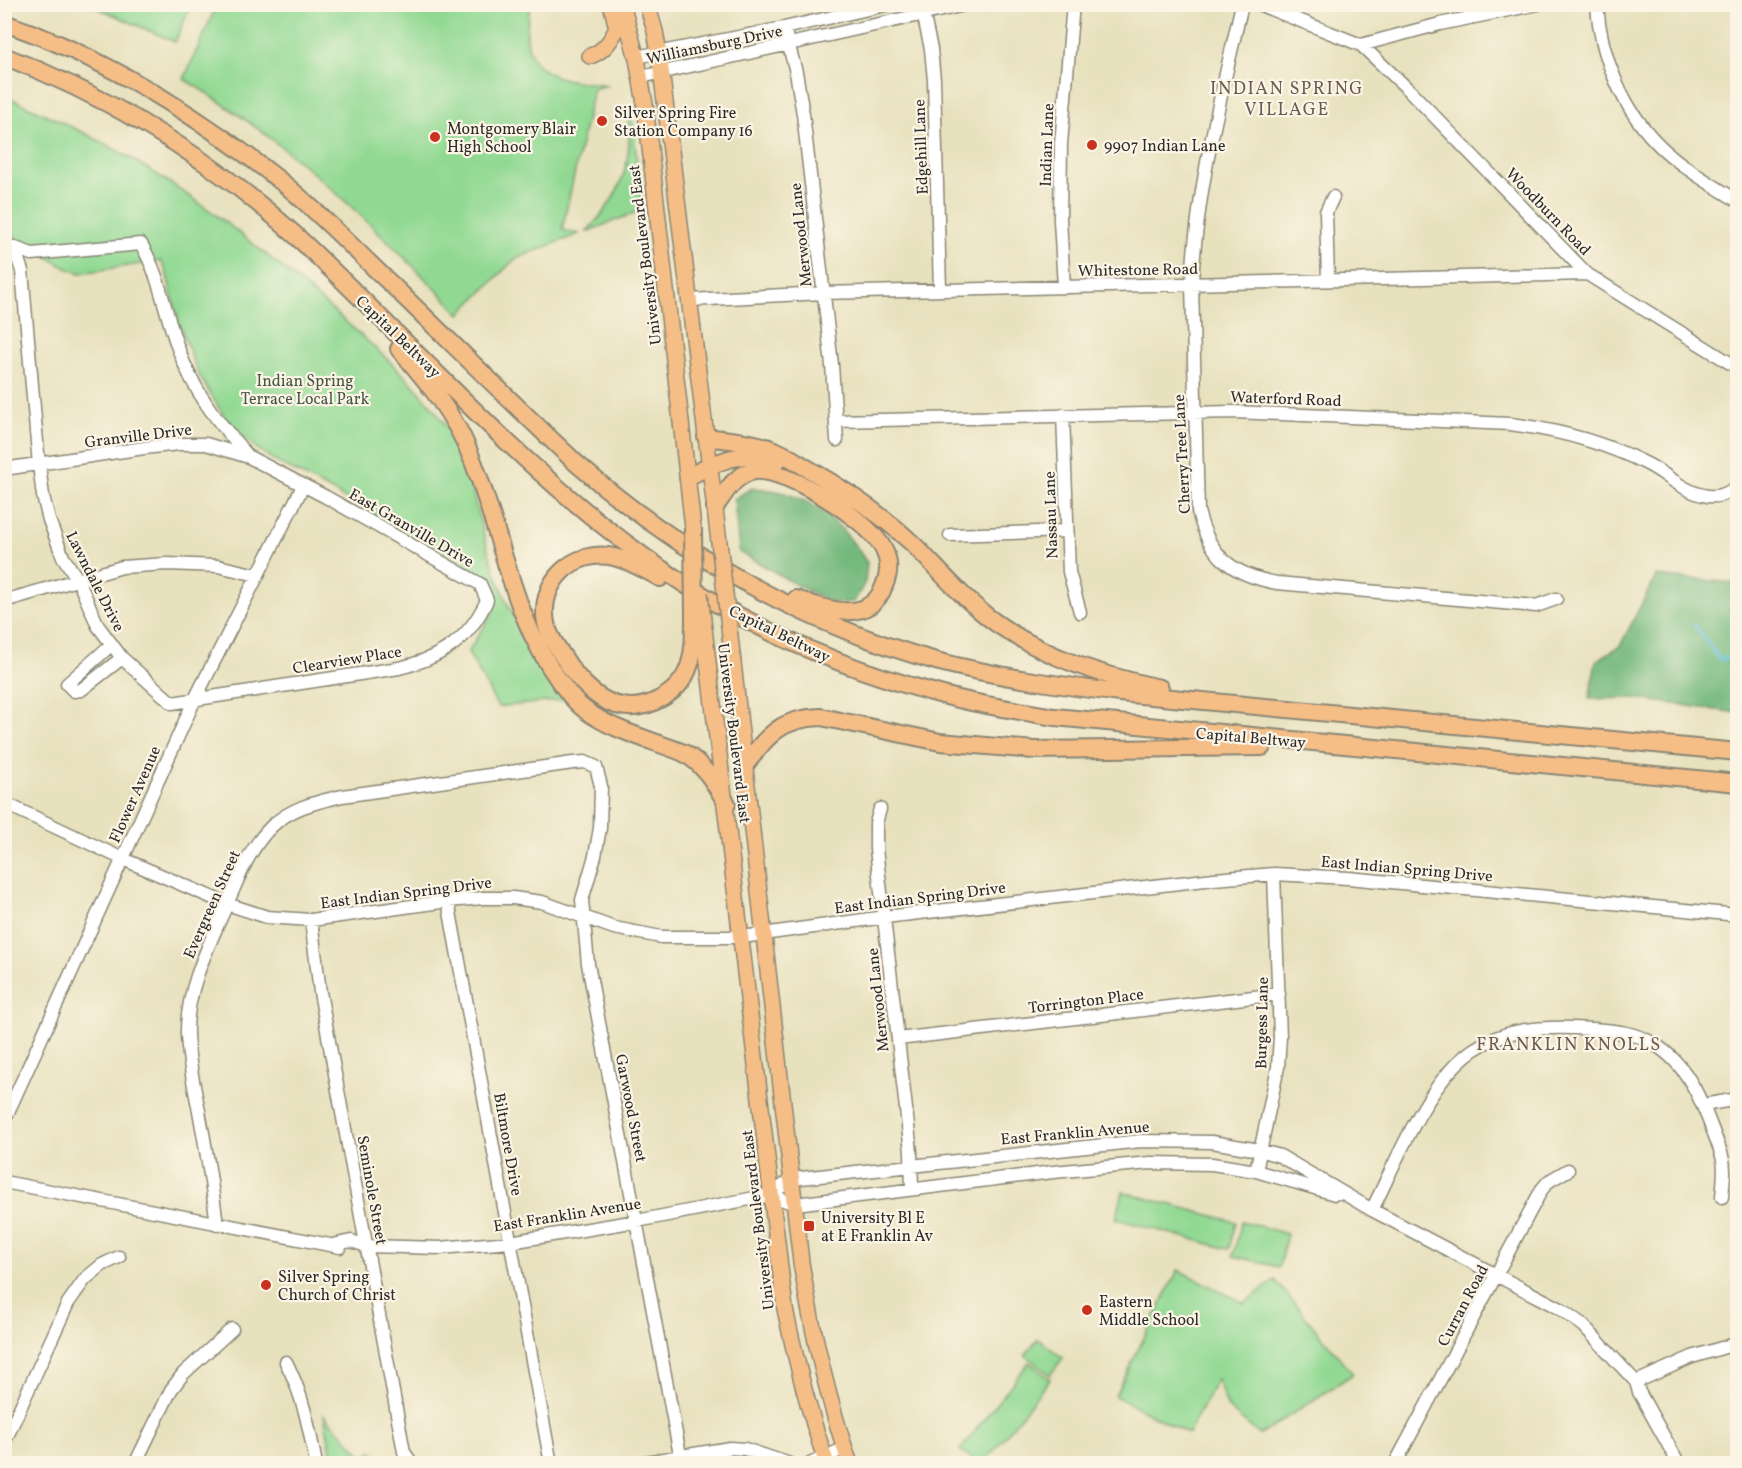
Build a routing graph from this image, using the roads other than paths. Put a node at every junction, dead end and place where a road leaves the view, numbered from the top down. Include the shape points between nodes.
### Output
1 (611, 4) edge
2 (622, 4) edge
3 (647, 4) edge
4 (890, 4) edge
5 (969, 4) edge
6 (1073, 4) edge
7 (1242, 4) edge
8 (1258, 4) edge
9 (1538, 4) edge
10 (1597, 4) edge
11 (922, 10) edge
12 (4, 24) edge
13 (784, 28) junction
14 (788, 45) junction
15 (1361, 45) junction
16 (659, 52) junction
17 (4, 56) edge
18 (590, 56) dead end
19 (636, 57) junction
20 (661, 73) junction
21 (641, 77) junction
22 (1333, 197) dead end
23 (1737, 201) edge
24 (9, 245) edge
25 (320, 258) junction
26 (1587, 274) junction
27 (1328, 280) junction
28 (1192, 285) junction
29 (1064, 288) junction
30 (940, 290) junction
31 (823, 293) junction
32 (690, 300) junction
33 (1737, 368) edge
34 (1195, 412) junction
35 (1064, 415) junction
36 (836, 421) junction
37 (706, 436) junction
38 (837, 440) dead end
39 (249, 457) junction
40 (39, 465) junction
41 (709, 465) junction
42 (4, 469) edge
43 (688, 477) junction
44 (824, 477) junction
45 (303, 486) junction
46 (1737, 486) edge
47 (715, 507) junction
48 (693, 528) joint
49 (1067, 531) junction
50 (950, 535) dead end
51 (729, 573) junction
52 (257, 575) junction
53 (78, 580) junction
54 (1556, 599) dead end
55 (4, 601) edge
56 (482, 610) joint
57 (1080, 612) dead end
58 (698, 617) junction
59 (783, 638) junction
60 (111, 645) junction
61 (122, 658) junction
62 (195, 699) junction
63 (1231, 704) junction
64 (1334, 745) junction
65 (1737, 752) edge
66 (745, 765) junction
67 (596, 767) joint
68 (1737, 783) edge
69 (4, 803) edge
70 (726, 804) junction
71 (880, 808) dead end
72 (123, 859) junction
73 (1274, 874) junction
74 (448, 901) junction
75 (227, 904) junction
76 (1737, 915) edge
77 (583, 916) junction
78 (885, 917) junction
79 (311, 920) junction
80 (765, 934) junction
81 (741, 937) junction
82 (1279, 994) junction
83 (898, 1039) junction
84 (1737, 1099) edge
85 (1703, 1105) junction
86 (4, 1121) edge
87 (1259, 1150) junction
88 (913, 1166) junction
89 (1568, 1170) dead end
90 (1256, 1171) junction
91 (792, 1179) junction
92 (4, 1182) edge
93 (912, 1189) junction
94 (770, 1195) junction
95 (1722, 1197) dead end
96 (795, 1204) junction
97 (1372, 1210) junction
98 (637, 1221) junction
99 (217, 1224) junction
100 (510, 1242) junction
101 (367, 1246) junction
102 (119, 1257) dead end
103 (1496, 1275) junction
104 (232, 1329) dead end
105 (1737, 1343) edge
106 (286, 1362) dead end
107 (1636, 1382) junction
108 (4, 1443) edge
109 (845, 1448) junction
110 (680, 1455) junction
111 (820, 1461) edge
112 (135, 1464) edge
113 (316, 1464) edge
114 (412, 1464) edge
115 (551, 1464) edge
116 (634, 1464) edge
117 (790, 1464) edge
118 (850, 1464) edge
119 (1395, 1464) edge
120 (1679, 1464) edge

1 - 18 main road via 617,27 613,37
2 - 19 main road, University Boulevard East
3 - 16 main road, University Boulevard East
4 - 13 street, Williamsburg Drive
5 - 11 street, Williamsburg Drive
6 - 29 street, Indian Lane via 1061,144
7 - 28 street, Cherry Tree Lane via 1198,210
8 - 15 street
9 - 15 street
10 - 23 street via 1612,73 1649,134 1684,166
11 - 14 street, Williamsburg Drive
11 - 30 street, Edgehill Lane via 934,80
12 - 51 highway, Capital Beltway via 120,75 229,142 285,185 601,485 650,523
13 - 14 street, Merwood Lane
13 - 16 street, Williamsburg Drive
14 - 20 street, Williamsburg Drive
14 - 31 street, Merwood Lane via 803,114
15 - 26 street, Woodburn Road
16 - 19 street, Williamsburg Drive
16 - 20 main road, University Boulevard East
17 - 25 highway, Capital Beltway via 106,102 183,147 268,210
19 - 21 main road, University Boulevard East
20 - 21 street, Williamsburg Drive
20 - 32 main road, University Boulevard East
21 - 43 main road, University Boulevard East
22 - 27 street via 1326,212
24 - 39 street via 32,254 141,244 178,350 200,397
24 - 40 street, Lawndale Drive via 22,271
25 - 59 highway, Capital Beltway via 512,446 603,525 661,568
25 - 70 highway via 447,407 480,482 526,623 543,657 569,694 596,717 695,759
26 - 27 street, Whitestone Road
26 - 33 street, Woodburn Road
27 - 28 street, Whitestone Road
28 - 29 street, Whitestone Road
28 - 34 street, Cherry Tree Lane
29 - 30 street, Whitestone Road
30 - 31 street, Whitestone Road
31 - 32 street, Whitestone Road
31 - 36 street, Merwood Lane
32 - 37 main road, University Boulevard East
34 - 35 street, Waterford Road
34 - 46 street, Waterford Road via 1457,421 1541,428 1621,451 1703,495 1720,496
34 - 54 street, Cherry Tree Lane via 1198,511 1202,526 1216,553 1240,572 1277,583 1464,601 1536,606
35 - 36 street, Waterford Road
35 - 49 street, Nassau Lane
36 - 38 street, Merwood Lane
37 - 41 main road, University Boulevard East
37 - 44 highway via 772,449
39 - 40 street, Granville Drive via 206,444 179,444
39 - 45 street, Granville Drive
40 - 42 street, Granville Drive
40 - 53 street, Lawndale Drive via 49,520 63,557
41 - 43 highway
41 - 44 highway via 751,455 788,463
41 - 47 main road, University Boulevard East
43 - 48 main road, University Boulevard East
44 - 63 highway via 912,543 995,622 1040,650 1110,676
45 - 52 street, Flower Avenue
45 - 56 street, East Granville Drive via 480,584 487,600
47 - 51 highway via 742,475 753,471 777,474 818,493 856,519 873,534 888,564 888,578 873,603 844,612 802,601
47 - 66 main road, University Boulevard East, bridge
48 - 58 highway, bridge
49 - 50 street
49 - 57 street, Nassau Lane via 1069,572
51 - 63 highway, Capital Beltway via 849,632 936,661 1025,681
52 - 53 street via 218,566 167,564 122,567
52 - 62 street, Flower Avenue
53 - 55 street
53 - 60 street, Lawndale Drive
56 - 62 street, Clearview Place via 459,641 422,663
58 - 59 highway via 691,664 684,678 667,696 654,702 622,706 593,694 582,684 552,638 545,614 555,577 577,560 603,555 629,562
58 - 70 main road, University Boulevard East
59 - 64 highway, Capital Beltway via 883,678 985,705 1105,723
60 - 61 street, Lawndale Drive
60 - 61 street via 67,684 74,691 81,690
61 - 62 street, Lawndale Drive via 172,703
62 - 72 street, Flower Avenue
63 - 65 highway, Capital Beltway
64 - 66 highway via 1023,750 940,742 813,717 790,721 775,729
64 - 68 highway, Capital Beltway
66 - 80 main road, University Boulevard East
67 - 75 street, Evergreen Street via 585,762 573,763 308,804 272,826 248,857
67 - 77 street, Garwood Street via 601,786 600,828 582,900
69 - 72 street, East Indian Spring Drive
70 - 81 main road, University Boulevard East
71 - 78 street, Merwood Lane via 876,849
72 - 75 street, East Indian Spring Drive
72 - 86 street, Flower Avenue
73 - 76 street, East Indian Spring Drive
73 - 78 street, East Indian Spring Drive
73 - 82 street, Burgess Lane
74 - 77 street, East Indian Spring Drive via 513,898 542,902
74 - 79 street, East Indian Spring Drive
74 - 100 street, Biltmore Drive
75 - 79 street, East Indian Spring Drive via 267,917
75 - 99 street, Evergreen Street via 194,987 188,1016 190,1067
77 - 81 street, East Indian Spring Drive via 614,928 661,937
77 - 98 street, Garwood Street via 588,964
78 - 80 street, East Indian Spring Drive
78 - 83 street, Merwood Lane
79 - 101 street, Seminole Street via 320,992
80 - 81 street, East Indian Spring Drive
80 - 91 main road, University Boulevard East
81 - 94 main road, University Boulevard East
82 - 83 street, Torrington Place
82 - 87 street, Burgess Lane via 1278,1067
83 - 88 street, Merwood Lane
84 - 85 street
85 - 95 street via 1722,1157
85 - 97 street via 1685,1071 1664,1050 1638,1036 1540,1027 1518,1031 1472,1050 1442,1078
87 - 88 street, East Franklin Avenue via 1212,1142 1141,1141
87 - 90 street, Burgess Lane
87 - 97 street, East Franklin Avenue via 1281,1156
88 - 91 street, East Franklin Avenue
88 - 93 street, Merwood Lane
89 - 103 street, Curran Road via 1542,1189
90 - 93 street, East Franklin Avenue via 1212,1164 1150,1162
90 - 97 street, East Franklin Avenue via 1334,1194
91 - 94 street, East Franklin Avenue
91 - 96 main road, University Boulevard East
92 - 99 street, East Franklin Avenue
93 - 96 street, East Franklin Avenue
94 - 96 street, East Franklin Avenue
94 - 98 street, East Franklin Avenue
94 - 111 main road, University Boulevard East via 785,1309
96 - 109 main road, University Boulevard East via 811,1326
97 - 103 street, East Franklin Avenue
98 - 100 street, East Franklin Avenue
98 - 110 street, Garwood Street
99 - 101 street, East Franklin Avenue via 333,1245 351,1241
100 - 101 street, East Franklin Avenue via 440,1248
100 - 115 street, Biltmore Drive
101 - 114 street, Seminole Street via 404,1452
102 - 108 street via 84,1279 68,1303
103 - 107 street, East Franklin Avenue via 1583,1325
103 - 119 street, Curran Road
104 - 112 street via 171,1390
105 - 107 street via 1692,1357
106 - 113 street via 306,1410
107 - 120 street, East Franklin Avenue
109 - 111 street
109 - 118 main road, University Boulevard East
110 - 116 street
110 - 117 street via 745,1449

